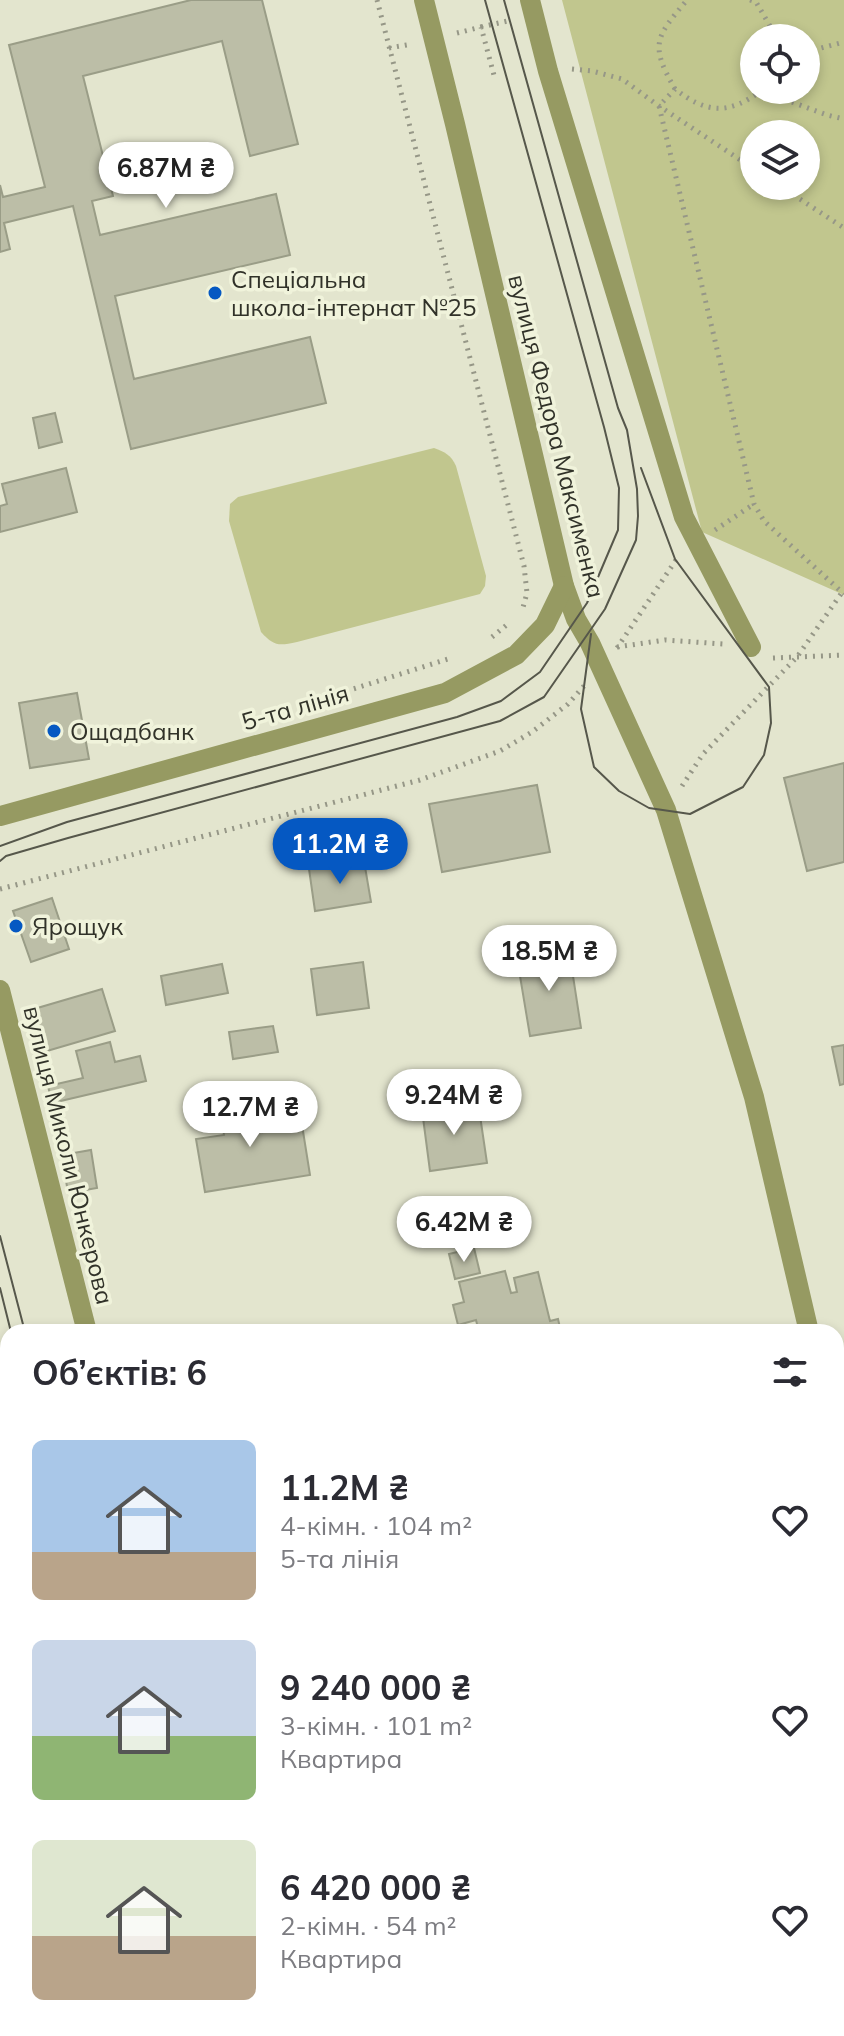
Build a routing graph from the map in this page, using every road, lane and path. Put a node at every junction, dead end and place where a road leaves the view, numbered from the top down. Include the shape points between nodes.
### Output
1 (377, 0) edge
2 (424, 0) edge
3 (530, 0) edge
4 (687, 0) edge
5 (750, 0) edge
6 (769, 24) edge
7 (844, 42) edge
8 (820, 48) edge
9 (548, 71) junction
10 (675, 89) junction
11 (741, 104) edge
12 (798, 104) edge
13 (659, 106) junction
14 (844, 119) edge
15 (740, 160) edge
16 (801, 200) edge
17 (844, 228) edge
18 (754, 504) junction
19 (696, 542) junction
20 (564, 586) junction
21 (843, 592) edge
22 (485, 644) dead end
23 (618, 647) junction
24 (751, 647) junction
25 (463, 653) dead end
26 (844, 655) edge
27 (797, 657) junction
28 (596, 658) junction
29 (322, 698) dead end
30 (666, 810) junction
31 (0, 816) edge
32 (0, 889) edge
33 (0, 990) edge
34 (85, 1324) edge
35 (807, 1324) edge

1 - 22 path via 524,566 527,593 522,612
2 - 20 street, вулиця Федора Максименка
3 - 9 street
4 - 10 path via 662,29 659,47
5 - 6 path
7 - 8 path
9 - 13 path via 592,71 622,79
9 - 19 street
10 - 11 path via 691,102 712,108
10 - 13 path
12 - 14 path
13 - 15 path
13 - 18 path
16 - 17 path
18 - 19 path
18 - 21 path via 764,521
19 - 23 path via 675,559
19 - 24 street
20 - 28 street, вулиця Федора Максименка
20 - 31 street, 5-та лінія via 545,625 516,655 445,693
21 - 27 path
23 - 24 path via 665,640
23 - 28 path
23 - 28 path
24 - 27 path via 767,658
25 - 29 path
26 - 27 path
27 - 30 path via 703,754
28 - 30 street, вулиця Федора Максименка
28 - 32 path via 568,704 500,751 420,780
30 - 35 street, вулиця Федора Максименка via 754,1097
33 - 34 street, вулиця Миколи Юнкерова

